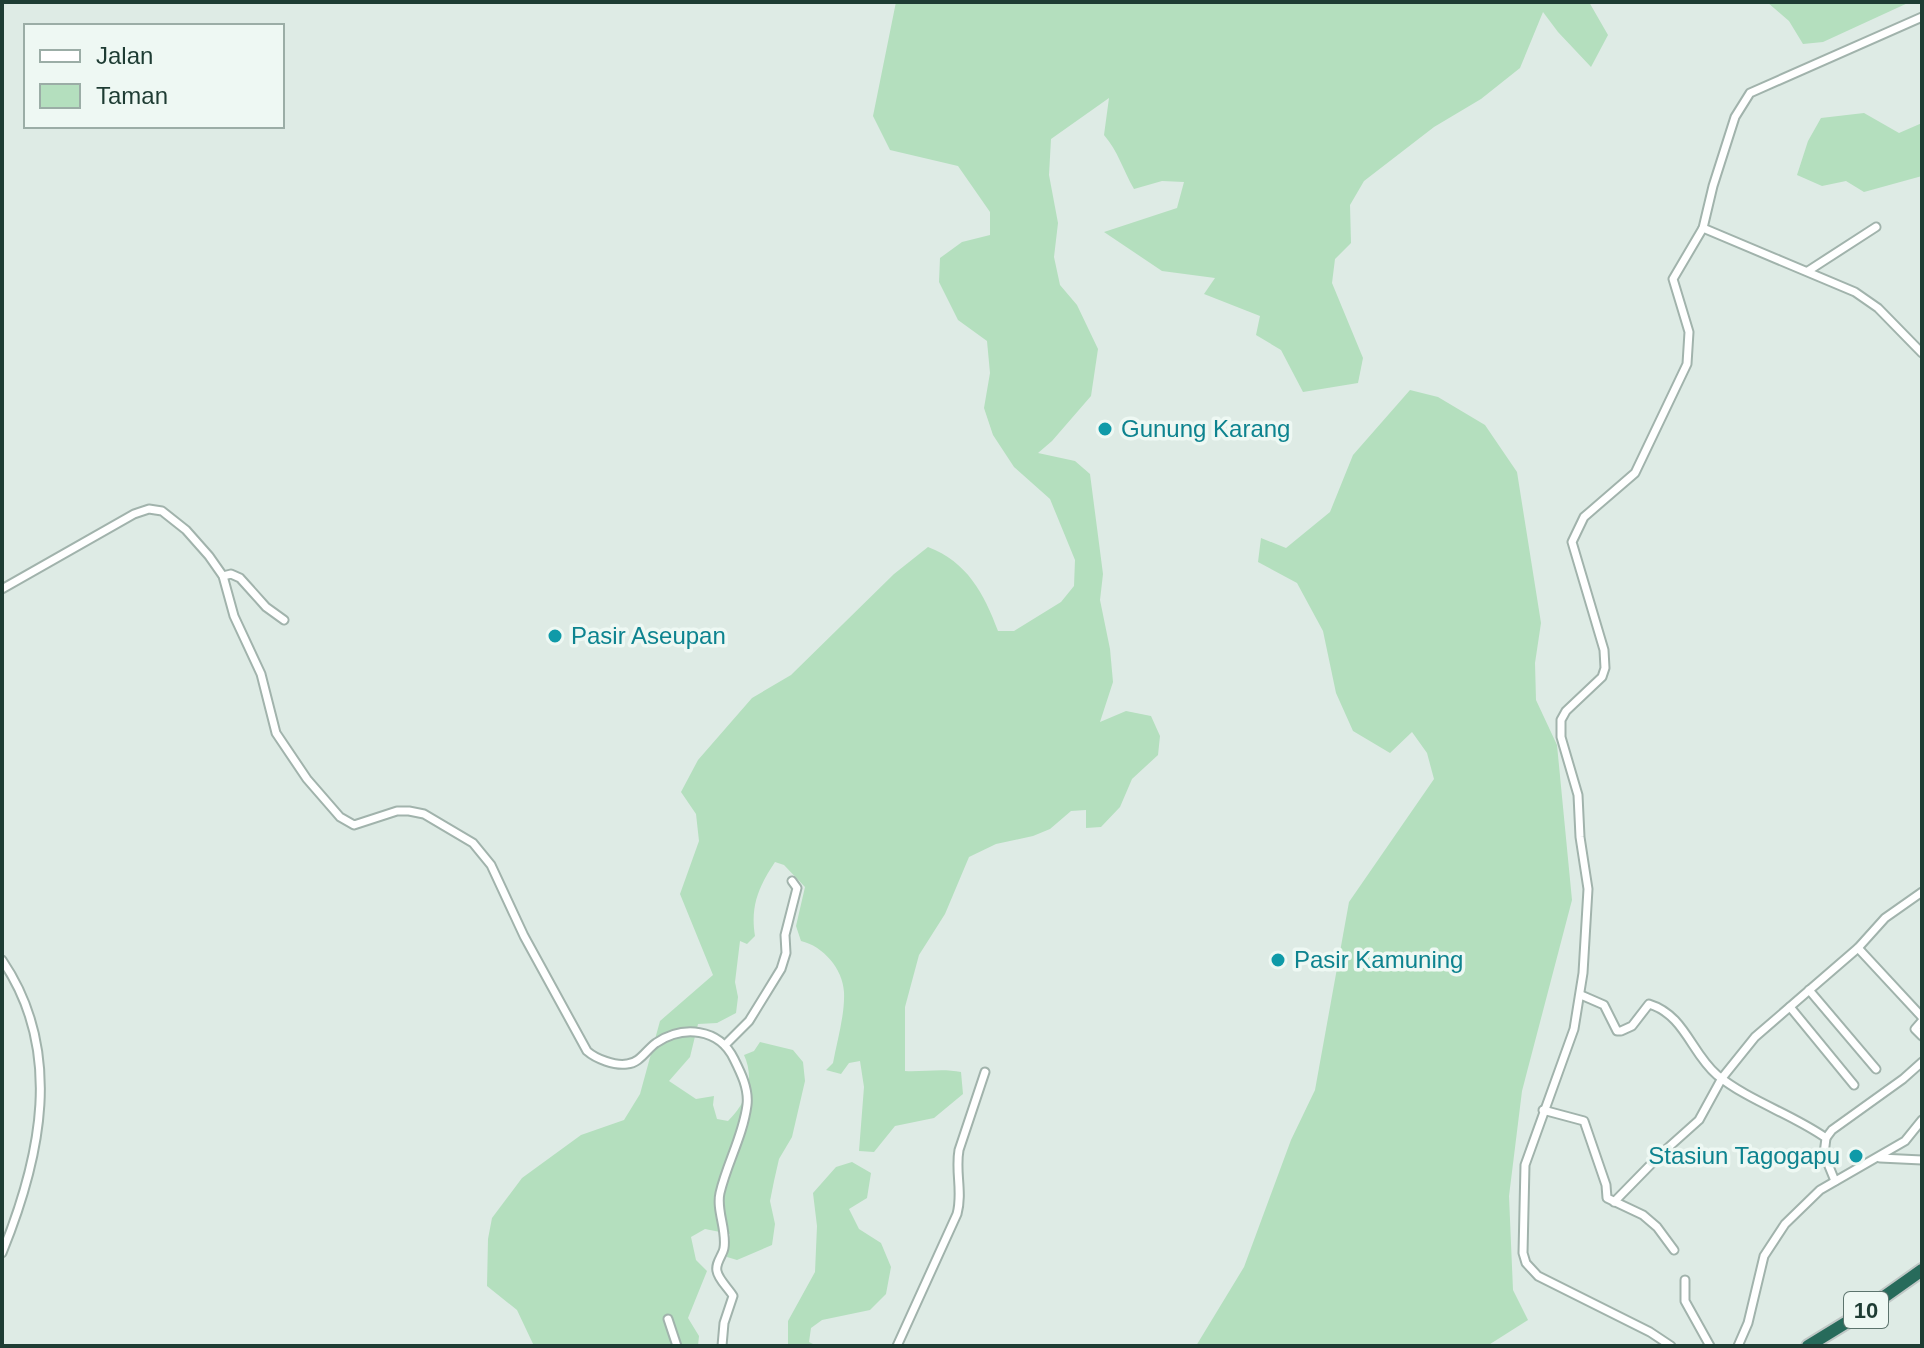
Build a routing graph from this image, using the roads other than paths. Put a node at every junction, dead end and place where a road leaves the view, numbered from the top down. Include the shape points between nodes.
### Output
1 (1922, 17) edge
2 (1876, 227) dead end
3 (1703, 228) junction
4 (1808, 271) junction
5 (1922, 353) edge
6 (223, 576) junction
7 (2, 589) edge
8 (284, 620) dead end
9 (792, 881) dead end
10 (1922, 892) edge
11 (1858, 948) junction
12 (2, 960) edge
13 (1809, 990) junction
14 (1581, 995) junction
15 (1790, 1007) junction
16 (1922, 1019) edge
17 (1922, 1036) edge
18 (725, 1045) junction
19 (1922, 1062) edge
20 (1876, 1069) dead end
21 (985, 1072) dead end
22 (1722, 1078) junction
23 (1854, 1085) dead end
24 (1543, 1110) junction
25 (1922, 1120) edge
26 (1826, 1138) junction
27 (1877, 1158) junction
28 (1922, 1160) edge
29 (1835, 1181) junction
30 (1614, 1202) junction
31 (1674, 1250) dead end
32 (2, 1253) edge
33 (1922, 1270) edge
34 (1685, 1280) dead end
35 (668, 1319) dead end
36 (677, 1346) edge
37 (722, 1346) edge
38 (897, 1346) edge
39 (1671, 1346) edge
40 (1710, 1346) edge
41 (1738, 1346) edge
42 (1808, 1346) edge

1 - 3 street via 1750,93 1735,117
2 - 4 street
3 - 4 street
3 - 14 street via 1673,279 1689,332 1682,376 1635,473 1584,517 1572,542 1605,660 1602,677 1561,720 1578,795 1588,889
4 - 5 street via 1865,298
6 - 7 street via 186,530 162,511 149,509
6 - 8 street via 240,578
6 - 18 street via 234,616 261,674 276,733 307,779 340,817 354,825 409,811 424,814 473,843 491,865 587,1051 618,1065 629,1064 664,1038 684,1032 713,1035
9 - 18 street via 797,888 781,969 749,1021
10 - 11 street via 1885,918
11 - 13 street
11 - 16 street
12 - 32 street via 33,1022 41,1098 20,1209
13 - 15 street
13 - 20 street
14 - 22 street via 1604,1005 1617,1031 1632,1026 1649,1004 1658,1006 1676,1020
14 - 24 street via 1574,1029
15 - 22 street via 1755,1037
15 - 23 street
16 - 17 street via 1915,1029
18 - 37 street via 748,1095 745,1121 719,1195 725,1230 716,1268 733,1296
19 - 26 street
21 - 38 street via 959,1150 957,1214
22 - 26 street
22 - 30 street via 1699,1120
24 - 30 street via 1584,1121 1607,1198
24 - 39 street via 1525,1165 1526,1263 1538,1276
25 - 27 street via 1905,1141
26 - 29 street via 1824,1154
27 - 28 street
27 - 29 street
29 - 41 street via 1801,1207 1773,1239
30 - 31 street via 1652,1222
33 - 42 highway, 10
34 - 40 street via 1685,1301
35 - 36 street

